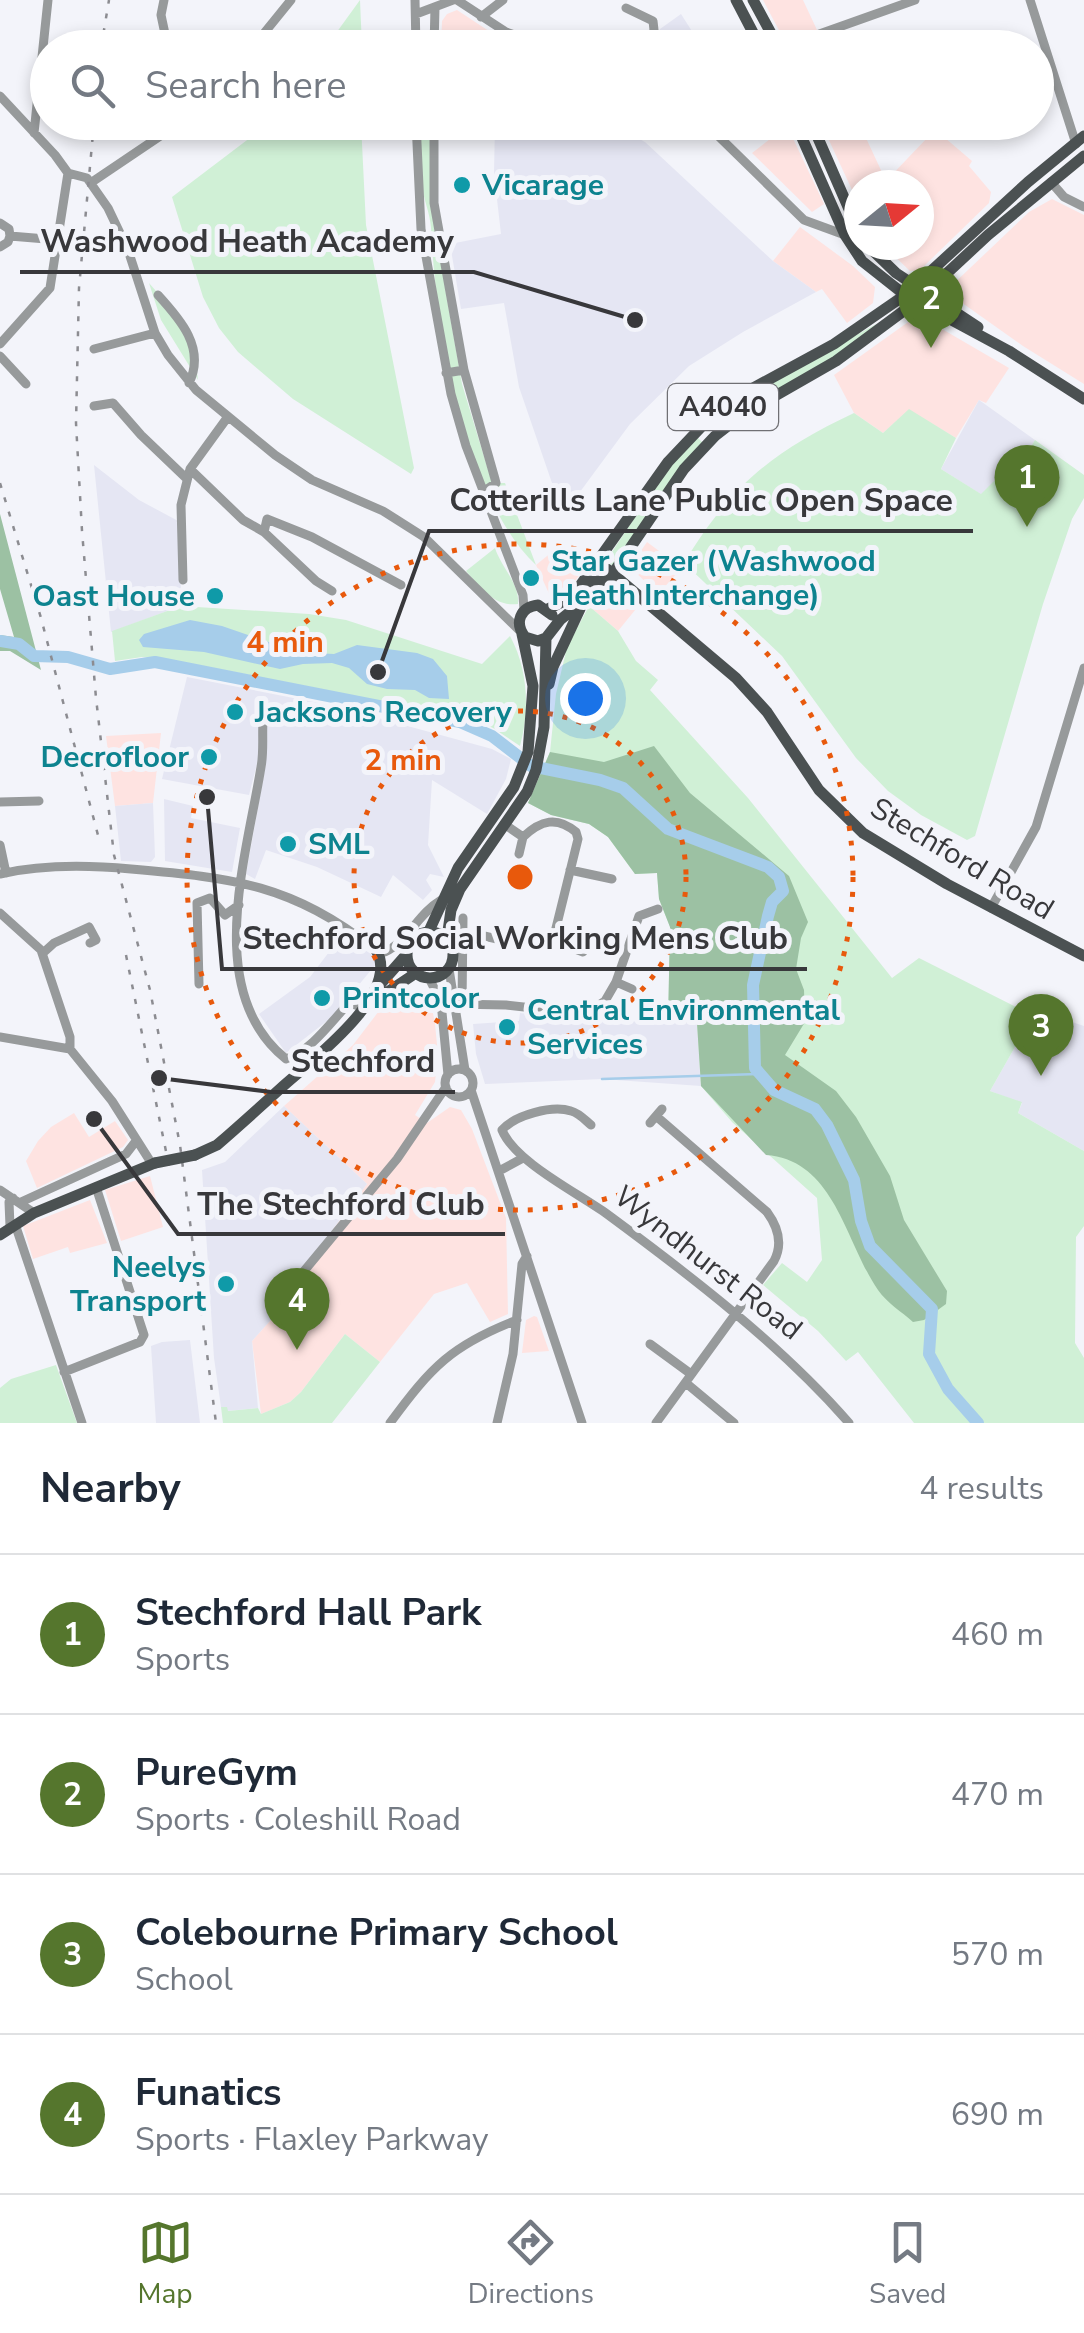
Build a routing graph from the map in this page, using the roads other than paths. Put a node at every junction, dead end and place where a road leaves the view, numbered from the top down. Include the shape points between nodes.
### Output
1 (48, 0) edge
2 (164, 0) edge
3 (291, 0) edge
4 (416, 0) edge
5 (455, 0) edge
6 (504, 0) edge
7 (638, 0) edge
8 (736, 0) edge
9 (753, 0) edge
10 (915, 0) edge
11 (1030, 0) edge
12 (436, 7) junction
13 (416, 14) junction
14 (481, 17) junction
15 (45, 30) edge
16 (165, 30) edge
17 (267, 30) edge
18 (416, 30) edge
19 (435, 30) edge
20 (503, 30) edge
21 (653, 30) edge
22 (752, 30) edge
23 (770, 30) edge
24 (831, 30) edge
25 (1040, 30) edge
26 (1054, 71) edge
27 (2, 103) edge
28 (30, 130) edge
29 (39, 140) edge
30 (155, 140) edge
31 (416, 140) edge
32 (434, 140) edge
33 (722, 140) edge
34 (804, 140) edge
35 (819, 140) edge
36 (1082, 147) edge
37 (68, 173) junction
38 (92, 182) junction
39 (1051, 182) junction
40 (844, 198) edge
41 (1084, 207) edge
42 (794, 211) junction
43 (834, 212) junction
44 (0, 223) edge
45 (844, 232) edge
46 (844, 235) edge
47 (10, 236) junction
48 (58, 240) junction
49 (0, 246) edge
50 (861, 260) edge
51 (883, 260) edge
52 (446, 281) junction
53 (430, 285) junction
54 (916, 294) junction
55 (158, 295) dead end
56 (155, 332) junction
57 (0, 344) edge
58 (94, 349) dead end
59 (0, 356) edge
60 (464, 370) junction
61 (446, 372) junction
62 (190, 383) junction
63 (26, 384) dead end
64 (1084, 399) edge
65 (94, 406) dead end
66 (227, 418) junction
67 (704, 424) junction
68 (716, 436) junction
69 (189, 474) junction
70 (483, 492) junction
71 (264, 532) junction
72 (613, 574) junction
73 (516, 577) junction
74 (182, 580) dead end
75 (401, 585) dead end
76 (332, 591) dead end
77 (578, 601) junction
78 (543, 607) junction
79 (494, 608) junction
80 (522, 613) junction
81 (522, 633) junction
82 (550, 633) junction
83 (1084, 668) edge
84 (546, 698) junction
85 (263, 721) dead end
86 (534, 754) junction
87 (526, 778) junction
88 (39, 801) dead end
89 (0, 802) edge
90 (504, 824) junction
91 (523, 836) junction
92 (0, 845) edge
93 (518, 854) dead end
94 (570, 870) junction
95 (3, 873) edge
96 (612, 879) dead end
97 (240, 881) junction
98 (438, 902) junction
99 (239, 905) junction
100 (991, 908) junction
101 (658, 910) dead end
102 (0, 913) edge
103 (461, 925) dead end
104 (428, 931) junction
105 (484, 936) dead end
106 (552, 936) junction
107 (447, 938) junction
108 (90, 943) dead end
109 (376, 950) junction
110 (584, 952) dead end
111 (42, 953) junction
112 (406, 955) junction
113 (1084, 956) edge
114 (449, 969) junction
115 (416, 974) junction
116 (429, 978) junction
117 (616, 982) junction
118 (198, 984) dead end
119 (632, 989) dead end
120 (372, 992) junction
121 (458, 1004) junction
122 (365, 1008) junction
123 (0, 1037) edge
124 (70, 1049) junction
125 (465, 1070) junction
126 (448, 1074) junction
127 (446, 1087) junction
128 (471, 1090) junction
129 (457, 1096) junction
130 (590, 1105) dead end
131 (431, 1110) junction
132 (479, 1114) junction
133 (580, 1116) junction
134 (656, 1116) dead end
135 (590, 1125) dead end
136 (136, 1141) junction
137 (523, 1158) junction
138 (154, 1164) junction
139 (499, 1170) junction
140 (96, 1187) junction
141 (0, 1190) edge
142 (17, 1200) junction
143 (34, 1213) junction
144 (8, 1229) edge
145 (528, 1256) junction
146 (542, 1303) junction
147 (275, 1306) dead end
148 (519, 1316) junction
149 (735, 1316) junction
150 (650, 1344) dead end
151 (64, 1372) junction
152 (689, 1378) junction
153 (82, 1423) edge
154 (390, 1423) edge
155 (497, 1423) edge
156 (582, 1423) edge
157 (656, 1423) edge
158 (734, 1423) edge
159 (849, 1423) edge

1 - 15 street
2 - 16 street
3 - 17 street
4 - 13 street
5 - 12 street
5 - 14 street
6 - 14 street
7 - 21 street via 630,9 650,19
8 - 22 main road
9 - 23 main road
10 - 24 street
11 - 25 street
12 - 13 street
12 - 19 street
13 - 18 street
14 - 20 street
26 - 36 street
27 - 28 street
29 - 37 street
30 - 38 street
31 - 53 street
32 - 52 street via 434,203
33 - 42 street
34 - 43 main road
35 - 40 main road
36 - 39 main road, A4040
36 - 54 main road, A4040 via 1028,182
37 - 38 street
37 - 48 street
38 - 56 street via 119,226
39 - 41 street
39 - 54 main road, A4040
42 - 43 street via 817,221
42 - 46 street
43 - 45 main road
44 - 47 street
47 - 48 street
47 - 49 street
48 - 57 street via 50,288
50 - 54 main road
51 - 54 main road
52 - 53 street
52 - 60 street
53 - 61 street
54 - 64 main road
54 - 67 main road, A4040 via 733,399
54 - 68 main road, A4040 via 836,361
55 - 62 street via 192,345
56 - 58 street
56 - 62 street
59 - 63 street
60 - 61 street
60 - 70 street via 496,483
61 - 70 street
62 - 66 street
65 - 69 street via 113,403
66 - 69 street
66 - 79 street via 312,480 424,537
67 - 68 main road
67 - 77 main road, A4040 via 668,462
68 - 72 main road, A4040 via 684,469
69 - 71 street
69 - 74 street via 180,522
70 - 73 street
71 - 75 street via 267,519
71 - 76 street
72 - 77 main road via 605,569
72 - 100 main road, Stechford Road via 757,699 819,790 848,820
73 - 78 street
73 - 80 street
77 - 78 main road
77 - 82 main road, A4040
77 - 84 main road
78 - 80 main road
78 - 82 main road via 553,616
79 - 80 street
79 - 81 street
80 - 81 main road
81 - 82 main road via 533,640
81 - 86 main road via 531,664
82 - 84 main road
83 - 100 street via 1036,827
84 - 86 main road
85 - 97 street
86 - 87 main road
87 - 90 main road
87 - 98 main road
88 - 89 street
90 - 91 street
90 - 107 main road via 460,888
91 - 93 street
91 - 94 street via 551,820 570,826 578,840
92 - 95 street
94 - 96 street
94 - 106 street
95 - 97 street via 102,865
97 - 99 street
97 - 109 street via 328,914
98 - 104 main road
98 - 109 street via 390,952
99 - 118 street via 225,915 210,898 197,903
99 - 122 street via 236,964 244,998 282,1057 292,1058 349,1004
100 - 113 main road, Stechford Road
101 - 117 street via 639,916
102 - 111 street
103 - 121 street
104 - 107 main road
104 - 112 main road via 412,938
105 - 106 street via 532,945
106 - 110 street
107 - 114 main road via 453,953
108 - 111 street via 96,940 89,926
109 - 120 main road via 381,966
111 - 124 street
112 - 115 main road
112 - 120 main road
114 - 116 main road
114 - 121 street
115 - 116 main road
115 - 122 main road
116 - 126 street via 441,1002
117 - 119 street
117 - 121 street via 600,1006 584,1013
120 - 122 main road
121 - 125 street
122 - 138 main road, bridge via 218,1144
123 - 124 street
124 - 136 street
125 - 126 street
125 - 128 street
126 - 127 street
127 - 129 street
127 - 131 street
128 - 129 street
128 - 132 street
129 - 131 street
129 - 132 street
130 - 133 street
131 - 147 street
132 - 139 street
133 - 135 street
133 - 137 street, Wyndhurst Road via 565,1110 516,1118 502,1130
134 - 149 street via 776,1225 778,1256
136 - 138 street
136 - 142 street via 126,1154
137 - 139 street
137 - 149 street, Wyndhurst Road via 608,1215
138 - 140 main road
139 - 145 street
140 - 143 main road
140 - 151 street via 144,1334 140,1342
141 - 142 street
142 - 143 street
142 - 144 street via 9,1202
143 - 144 main road
144 - 151 street
145 - 146 street
145 - 148 street
146 - 148 street
146 - 156 street
148 - 154 street via 439,1361
148 - 155 street
149 - 152 street
149 - 159 street, Wyndhurst Road via 784,1354
150 - 152 street
151 - 153 street
152 - 157 street
152 - 158 street

